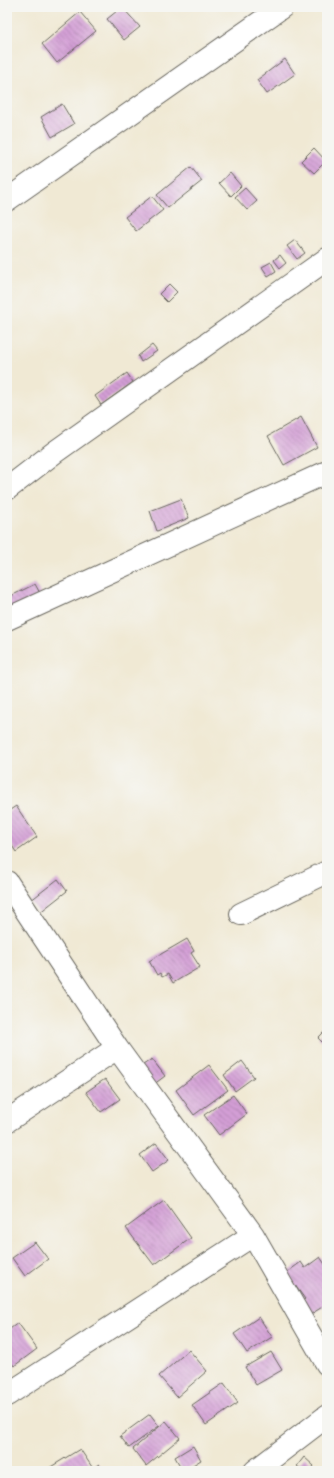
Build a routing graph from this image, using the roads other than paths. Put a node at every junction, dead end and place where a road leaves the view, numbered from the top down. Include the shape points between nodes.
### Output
1 (282, 7) edge
2 (7, 200) edge
3 (327, 259) edge
4 (327, 472) edge
5 (7, 489) edge
6 (7, 620) edge
7 (327, 872) edge
8 (7, 882) edge
9 (240, 914) dead end
10 (117, 1048) junction
11 (7, 1121) edge
12 (254, 1235) junction
13 (327, 1364) edge
14 (7, 1395) edge
15 (327, 1416) edge
16 (255, 1471) edge

1 - 2 street
3 - 5 street via 55,452
4 - 6 street
7 - 9 street
8 - 10 street
10 - 11 street
10 - 12 street
12 - 13 street
12 - 14 street
15 - 16 street

